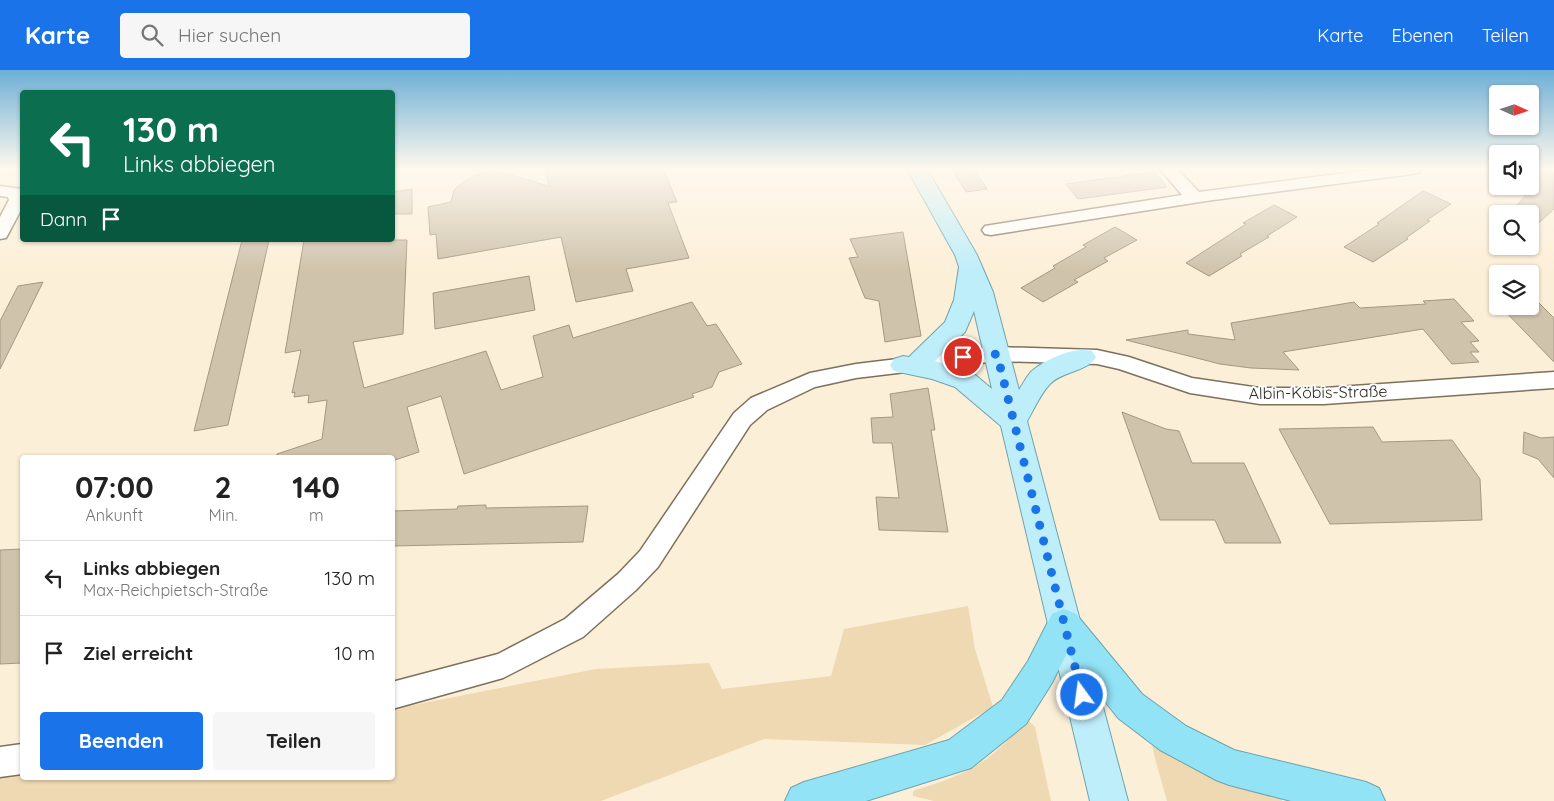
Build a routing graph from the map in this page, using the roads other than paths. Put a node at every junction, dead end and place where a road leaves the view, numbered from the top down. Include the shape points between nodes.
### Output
1 (16, 203) edge
2 (935, 203) edge
3 (1163, 203) edge
4 (991, 230) dead end
5 (0, 234) edge
6 (970, 264) junction
7 (997, 354) junction
8 (1083, 357) junction
9 (910, 364) junction
10 (1554, 380) edge
11 (1014, 421) junction
12 (1064, 624) junction
13 (395, 695) edge
14 (20, 759) edge
15 (0, 762) edge
16 (804, 801) edge
17 (1109, 801) edge
18 (1366, 801) edge

1 - 5 street
2 - 6 main road
3 - 4 street
6 - 7 main road
6 - 9 main road via 966,300 956,326
7 - 8 street, Albin-Köbis-Straße
7 - 9 street, Albin-Köbis-Straße
7 - 11 main road
8 - 10 street, Albin-Köbis-Straße via 1122,362 1190,384 1260,396 1324,396
8 - 11 main road via 1056,367 1040,378
9 - 11 main road via 964,380
9 - 13 street, Albin-Köbis-Straße via 810,381 759,404 742,419 649,559 574,628 503,665
11 - 12 main road
12 - 16 highway via 1040,672 1014,712 958,754
12 - 17 main road
12 - 18 highway via 1130,706 1173,738 1229,767
14 - 15 street

